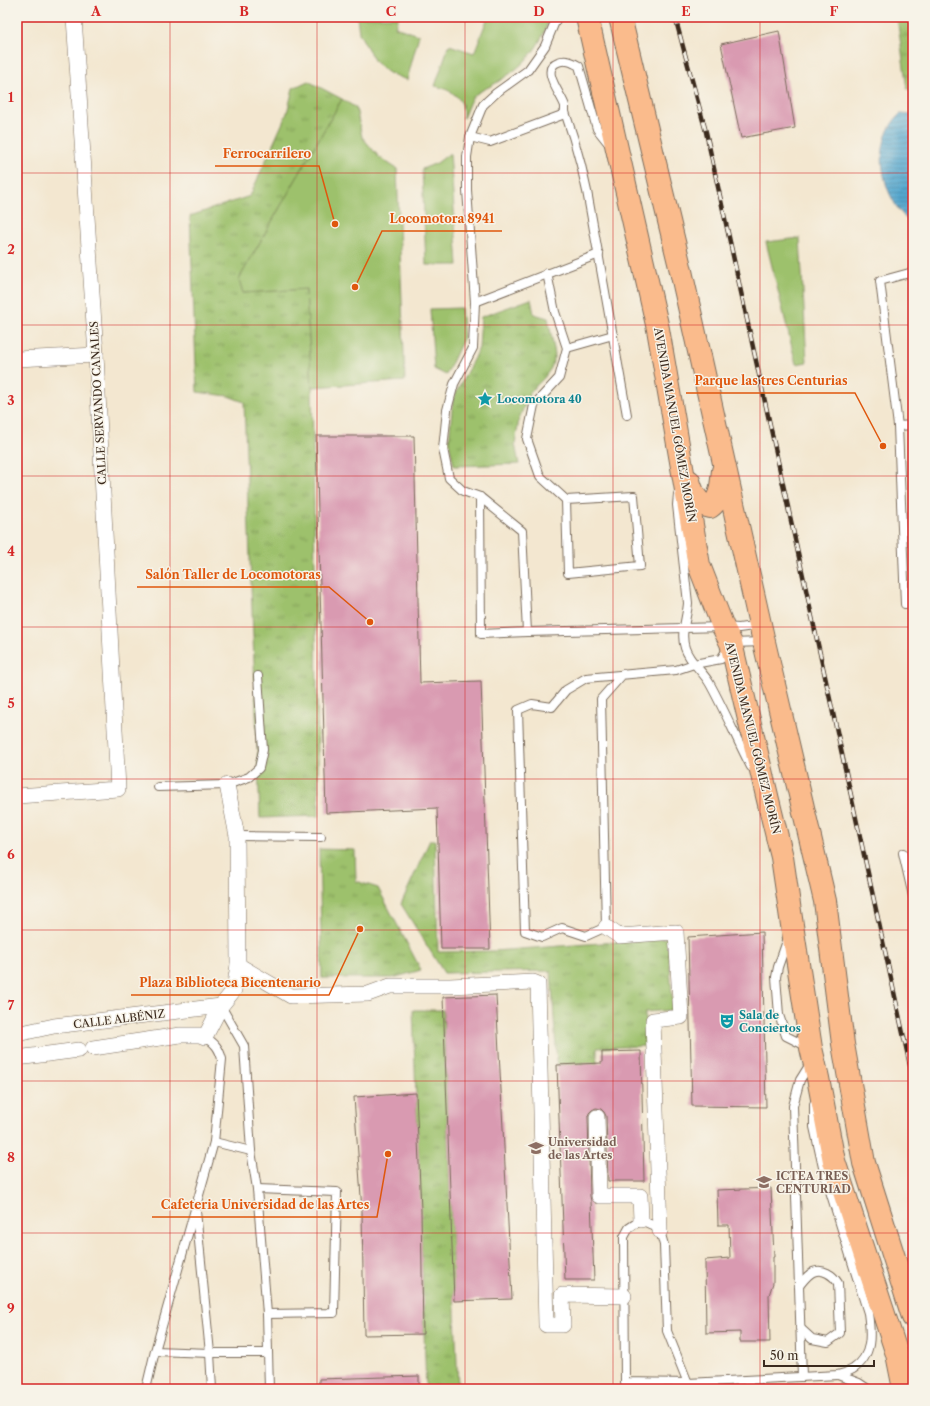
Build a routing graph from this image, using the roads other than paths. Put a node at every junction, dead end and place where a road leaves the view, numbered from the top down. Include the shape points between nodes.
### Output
1 (74, 17) edge
2 (557, 17) edge
3 (587, 17) edge
4 (620, 17) edge
5 (565, 112) junction
6 (470, 137) junction
7 (620, 157) junction
8 (598, 254) junction
9 (913, 272) edge
10 (547, 273) junction
11 (474, 302) junction
12 (613, 335) junction
13 (567, 348) junction
14 (96, 355) junction
15 (17, 359) edge
16 (627, 415) dead end
17 (913, 425) edge
18 (898, 426) junction
19 (679, 452) junction
20 (724, 460) junction
21 (480, 497) junction
22 (566, 500) junction
23 (913, 603) edge
24 (683, 629) junction
25 (527, 632) junction
26 (762, 634) junction
27 (727, 635) junction
28 (694, 664) junction
29 (622, 674) junction
30 (258, 676) dead end
31 (228, 785) junction
32 (158, 787) dead end
33 (17, 796) edge
34 (768, 800) junction
35 (237, 836) junction
36 (321, 837) dead end
37 (903, 853) dead end
38 (913, 896) edge
39 (606, 927) junction
40 (238, 965) junction
41 (221, 1006) junction
42 (164, 1013) junction
43 (54, 1026) junction
44 (17, 1034) edge
45 (205, 1036) junction
46 (169, 1037) junction
47 (58, 1052) junction
48 (17, 1058) edge
49 (815, 1062) junction
50 (597, 1117) dead end
51 (214, 1142) junction
52 (251, 1151) junction
53 (258, 1189) junction
54 (196, 1206) junction
55 (641, 1220) junction
56 (660, 1231) junction
57 (799, 1286) junction
58 (624, 1296) junction
59 (267, 1314) junction
60 (913, 1317) edge
61 (800, 1328) junction
62 (155, 1351) junction
63 (210, 1353) junction
64 (267, 1353) junction
65 (838, 1376) junction
66 (802, 1377) junction
67 (688, 1383) junction
68 (146, 1389) edge
69 (212, 1389) edge
70 (269, 1389) edge
71 (868, 1389) edge
72 (904, 1389) edge

1 - 14 street, CALLE SERVANDO CANALES
2 - 6 lane via 545,46 528,70 484,105
3 - 7 main road, AVENIDA MANUEL GÓMEZ MORÍN
4 - 20 main road
5 - 6 lane via 490,142
5 - 7 lane via 565,106 550,74 556,62 565,60 579,66 598,129
5 - 8 lane via 578,148
6 - 11 lane via 467,190
7 - 19 main road, AVENIDA MANUEL GÓMEZ MORÍN via 658,329
8 - 10 lane
8 - 12 lane
9 - 18 lane via 880,281
10 - 11 lane
10 - 13 lane
11 - 21 lane via 473,348 454,384 447,410 443,449 449,478 463,491
12 - 13 lane
12 - 16 lane
13 - 22 lane via 559,378 534,405 526,439 540,476
14 - 15 street
14 - 33 street, CALLE SERVANDO CANALES via 118,789
17 - 18 lane
18 - 23 lane via 905,604
19 - 20 main road via 690,486 704,506 710,507 717,500 721,490
19 - 24 lane via 677,505 688,602
19 - 27 main road, AVENIDA MANUEL GÓMEZ MORÍN via 699,565
20 - 26 main road
21 - 25 lane via 522,531
21 - 25 lane via 481,634
22 - 22 lane via 568,573 640,566 634,496
24 - 25 lane
24 - 27 lane
24 - 28 lane via 685,648
26 - 27 lane
26 - 27 lane via 739,628
26 - 60 main road via 825,901 842,1044 864,1163
27 - 28 lane via 721,659
27 - 34 main road, AVENIDA MANUEL GÓMEZ MORÍN
28 - 29 lane via 676,670
28 - 34 lane via 709,682
29 - 39 lane via 601,699
29 - 39 lane via 586,678 566,690 552,707 532,704 518,710 525,931 542,937 562,928 586,936
30 - 31 lane via 263,750 259,768 249,778
31 - 32 lane
31 - 35 street
34 - 49 main road, AVENIDA MANUEL GÓMEZ MORÍN via 782,857
35 - 36 lane
35 - 40 street
37 - 38 lane
39 - 56 street via 619,936 676,932 681,1017 653,1020
40 - 41 street via 234,990
40 - 58 street via 291,996 368,994 390,986 533,982 538,984 546,1325 563,1325 562,1295
41 - 42 street, CALLE ALBÉNIZ
41 - 45 street
41 - 52 lane via 244,1046
42 - 43 street, CALLE ALBÉNIZ
42 - 46 street
43 - 44 street, CALLE ALBÉNIZ
43 - 47 street
45 - 46 street via 190,1034
45 - 51 lane via 214,1042 222,1059
46 - 47 street
47 - 48 street
49 - 57 lane via 800,1080 794,1106
49 - 65 lane via 814,1127 824,1172 868,1313 870,1330 870,1346 863,1360 852,1370
49 - 72 main road, AVENIDA MANUEL GÓMEZ MORÍN via 834,1161 897,1354
50 - 55 street via 599,1196 640,1196
51 - 52 lane
51 - 54 lane
52 - 53 lane
53 - 59 lane
53 - 59 lane via 337,1192 334,1313
54 - 62 lane
54 - 63 lane
55 - 56 lane
55 - 58 lane via 629,1228 624,1237
56 - 67 lane via 664,1245 667,1331
57 - 61 lane
57 - 61 lane via 814,1272 825,1272 834,1276 838,1283 840,1333 828,1342 812,1339
58 - 67 lane via 625,1382
59 - 64 lane
61 - 66 lane
62 - 63 lane
62 - 68 lane
63 - 64 lane
63 - 69 lane
64 - 70 lane
65 - 66 lane
65 - 71 lane
66 - 67 lane

